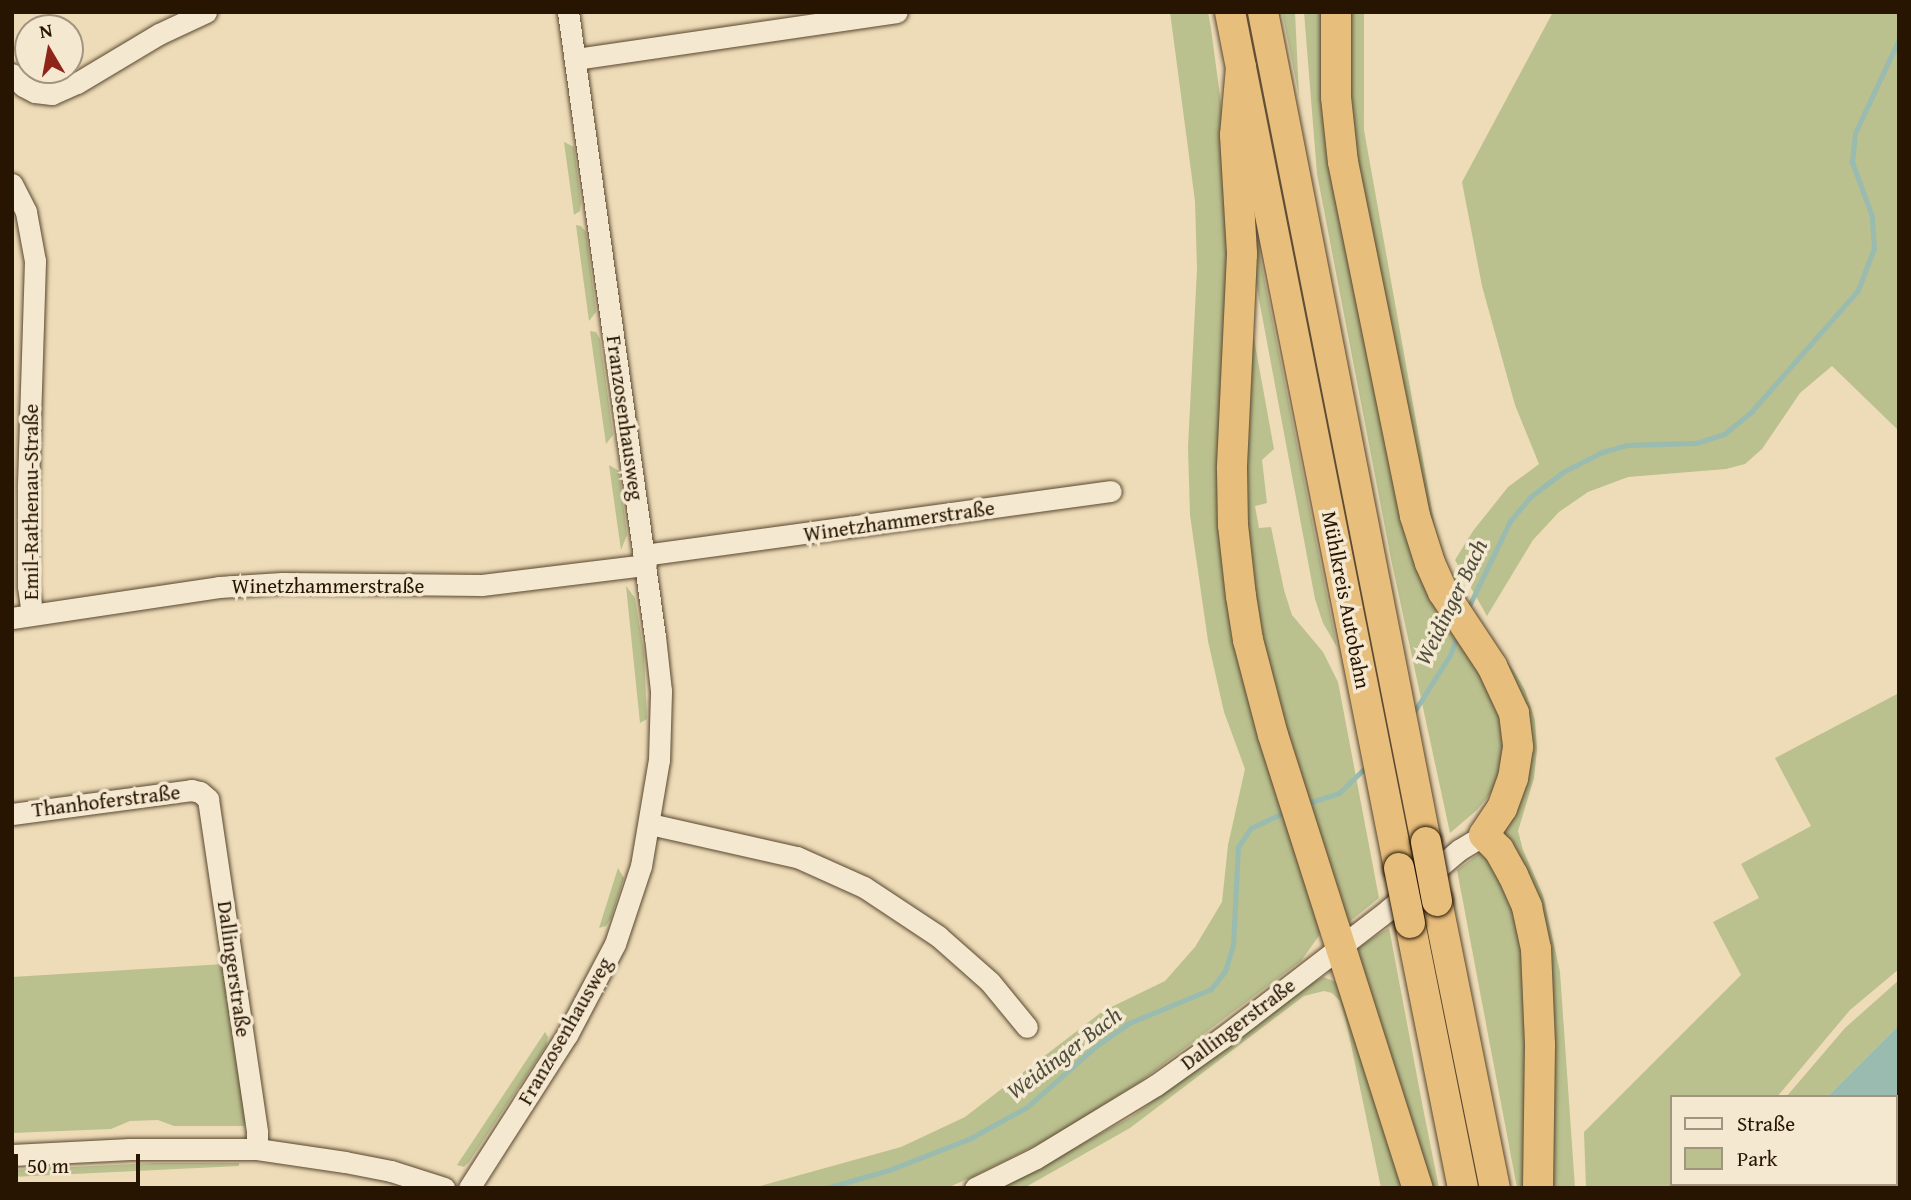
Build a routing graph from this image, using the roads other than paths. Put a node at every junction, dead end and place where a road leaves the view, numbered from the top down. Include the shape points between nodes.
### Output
1 (206, 12) edge
2 (568, 12) edge
3 (897, 12) edge
4 (1230, 12) edge
5 (1263, 12) edge
6 (1336, 12) edge
7 (575, 58) junction
8 (1241, 67) junction
9 (12, 74) edge
10 (12, 184) edge
11 (1111, 491) dead end
12 (645, 560) junction
13 (22, 616) edge
14 (200, 792) joint
15 (12, 814) edge
16 (650, 824) junction
17 (1484, 835) junction
18 (1340, 946) junction
19 (1027, 1027) dead end
20 (257, 1149) junction
21 (12, 1156) edge
22 (444, 1188) edge
23 (469, 1188) edge
24 (975, 1188) edge
25 (1418, 1188) edge
26 (1463, 1188) edge
27 (1495, 1188) edge
28 (1538, 1188) edge

1 - 9 street via 52,94 35,92
2 - 7 street, Franzosenhausweg
3 - 7 street
4 - 8 highway, Mühlkreis Autobahn
5 - 27 highway, Mühlkreis Autobahn, bridge
6 - 17 highway via 1336,97 1352,214 1415,516 1443,592 1504,688 1514,713 1518,747 1513,778 1502,808
7 - 12 street, Franzosenhausweg
8 - 18 highway via 1235,135 1242,254 1233,525 1248,640 1290,792
8 - 26 highway, Mühlkreis Autobahn, bridge
10 - 13 street, Emil-Rathenau-Straße via 26,212 34,261 28,586
11 - 12 street, Winetzhammerstraße
12 - 13 street, Winetzhammerstraße via 482,585 282,583 219,587
12 - 16 street, Franzosenhausweg via 661,698
14 - 15 street, Thanhoferstraße
14 - 20 street, Dallingerstraße via 211,810
16 - 19 street via 797,857 864,887 938,936 990,982
16 - 23 street, Franzosenhausweg via 632,900 598,980
17 - 18 street, Dallingerstraße
17 - 28 highway via 1513,875 1527,907 1536,948
18 - 24 street, Dallingerstraße via 1156,1085 1036,1158
18 - 25 highway
20 - 21 street
20 - 22 street via 356,1164

